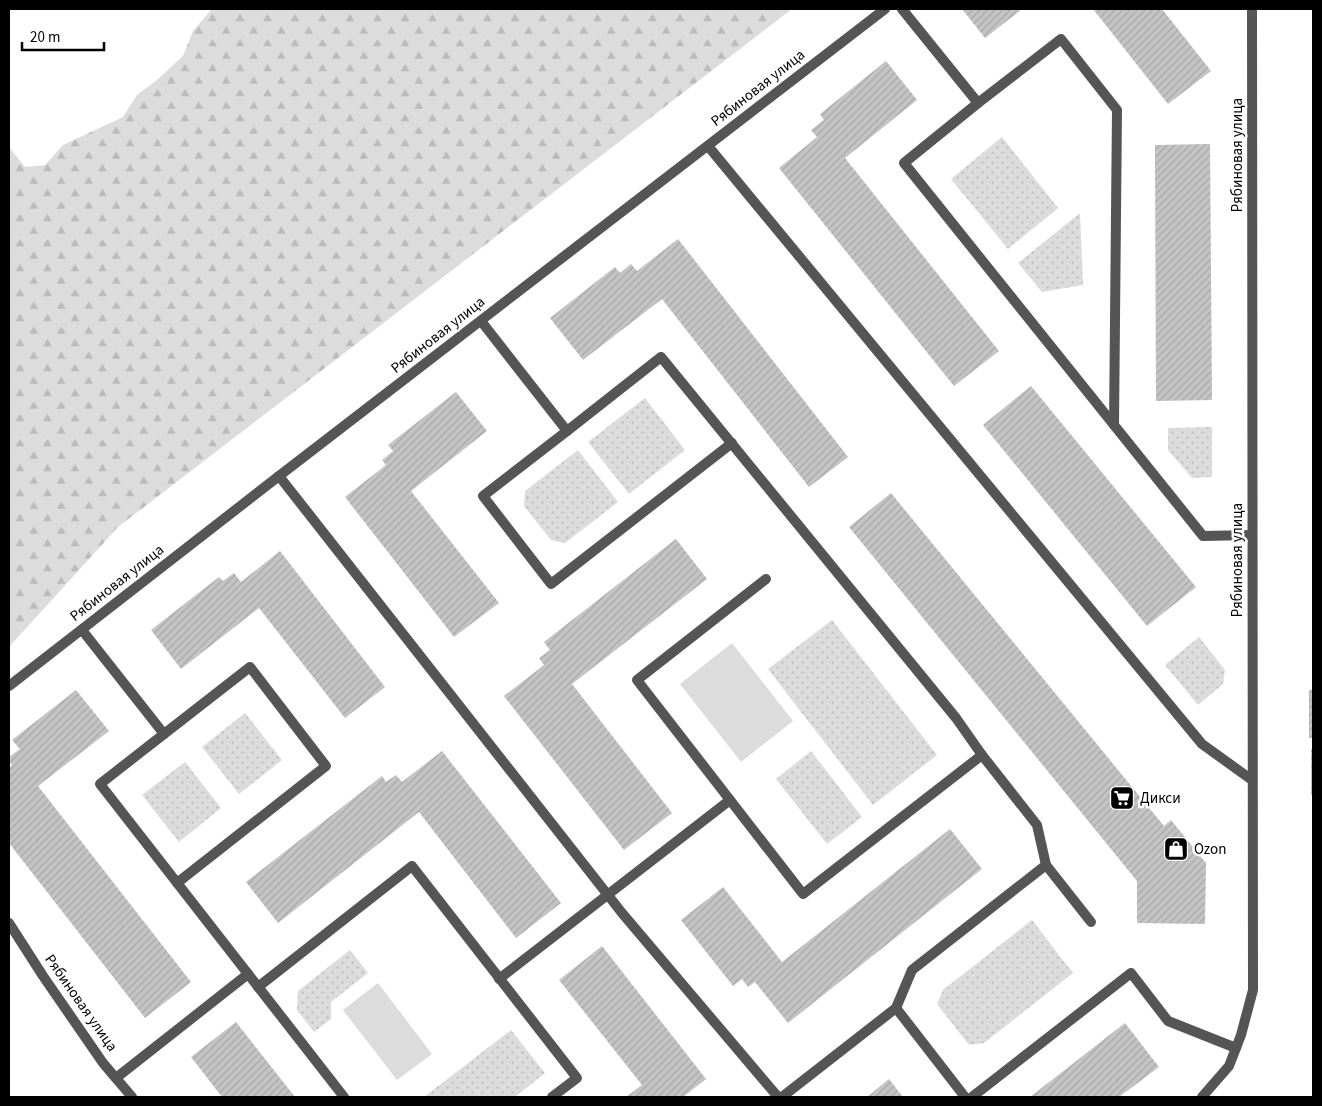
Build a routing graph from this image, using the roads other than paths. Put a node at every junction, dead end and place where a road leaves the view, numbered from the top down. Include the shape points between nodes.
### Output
1 (885, 9) edge
2 (902, 9) edge
3 (1252, 9) edge
4 (978, 103) junction
5 (708, 146) junction
6 (481, 321) junction
7 (1114, 425) junction
8 (567, 431) junction
9 (732, 443) junction
10 (279, 476) junction
11 (1252, 535) junction
12 (766, 579) dead end
13 (82, 630) junction
14 (9, 686) edge
15 (164, 734) junction
16 (982, 755) junction
17 (1252, 780) junction
18 (730, 800) junction
19 (1046, 865) junction
20 (176, 883) junction
21 (607, 895) junction
22 (1091, 922) dead end
23 (9, 923) edge
24 (248, 974) junction
25 (499, 979) junction
26 (258, 987) junction
27 (896, 1008) junction
28 (1236, 1048) junction
29 (116, 1078) junction
30 (132, 1097) edge
31 (344, 1097) edge
32 (552, 1097) edge
33 (778, 1097) edge
34 (782, 1097) edge
35 (966, 1097) edge
36 (972, 1097) edge
37 (1202, 1097) edge

1 - 5 street, Рябиновая улица
2 - 4 street
3 - 11 street, Рябиновая улица
4 - 7 street via 904,163
4 - 7 street via 1061,39 1117,110
5 - 6 street, Рябиновая улица
5 - 17 street via 1202,744
6 - 8 street
6 - 10 street, Рябиновая улица
7 - 11 street via 1203,536
8 - 9 street via 661,357
8 - 9 street via 482,496 551,584
9 - 16 street via 956,718
10 - 13 street, Рябиновая улица
10 - 21 street
11 - 17 street, Рябиновая улица
12 - 18 street via 637,680
13 - 14 street, Рябиновая улица
13 - 15 street
15 - 20 street via 100,784
15 - 20 street via 250,667 326,766
16 - 18 street via 804,894
16 - 19 street via 1036,825
17 - 28 street, Рябиновая улица via 1253,990
18 - 21 street
19 - 22 street
19 - 27 street via 912,970
20 - 24 street
21 - 25 street
21 - 33 street
23 - 29 street, Рябиновая улица
24 - 26 street
24 - 29 street
25 - 26 street via 412,866
25 - 32 street via 577,1078
26 - 31 street
27 - 34 street
27 - 35 street
28 - 36 street via 1168,1020 1131,974
28 - 37 street, Рябиновая улица via 1229,1066
29 - 30 street, Рябиновая улица

